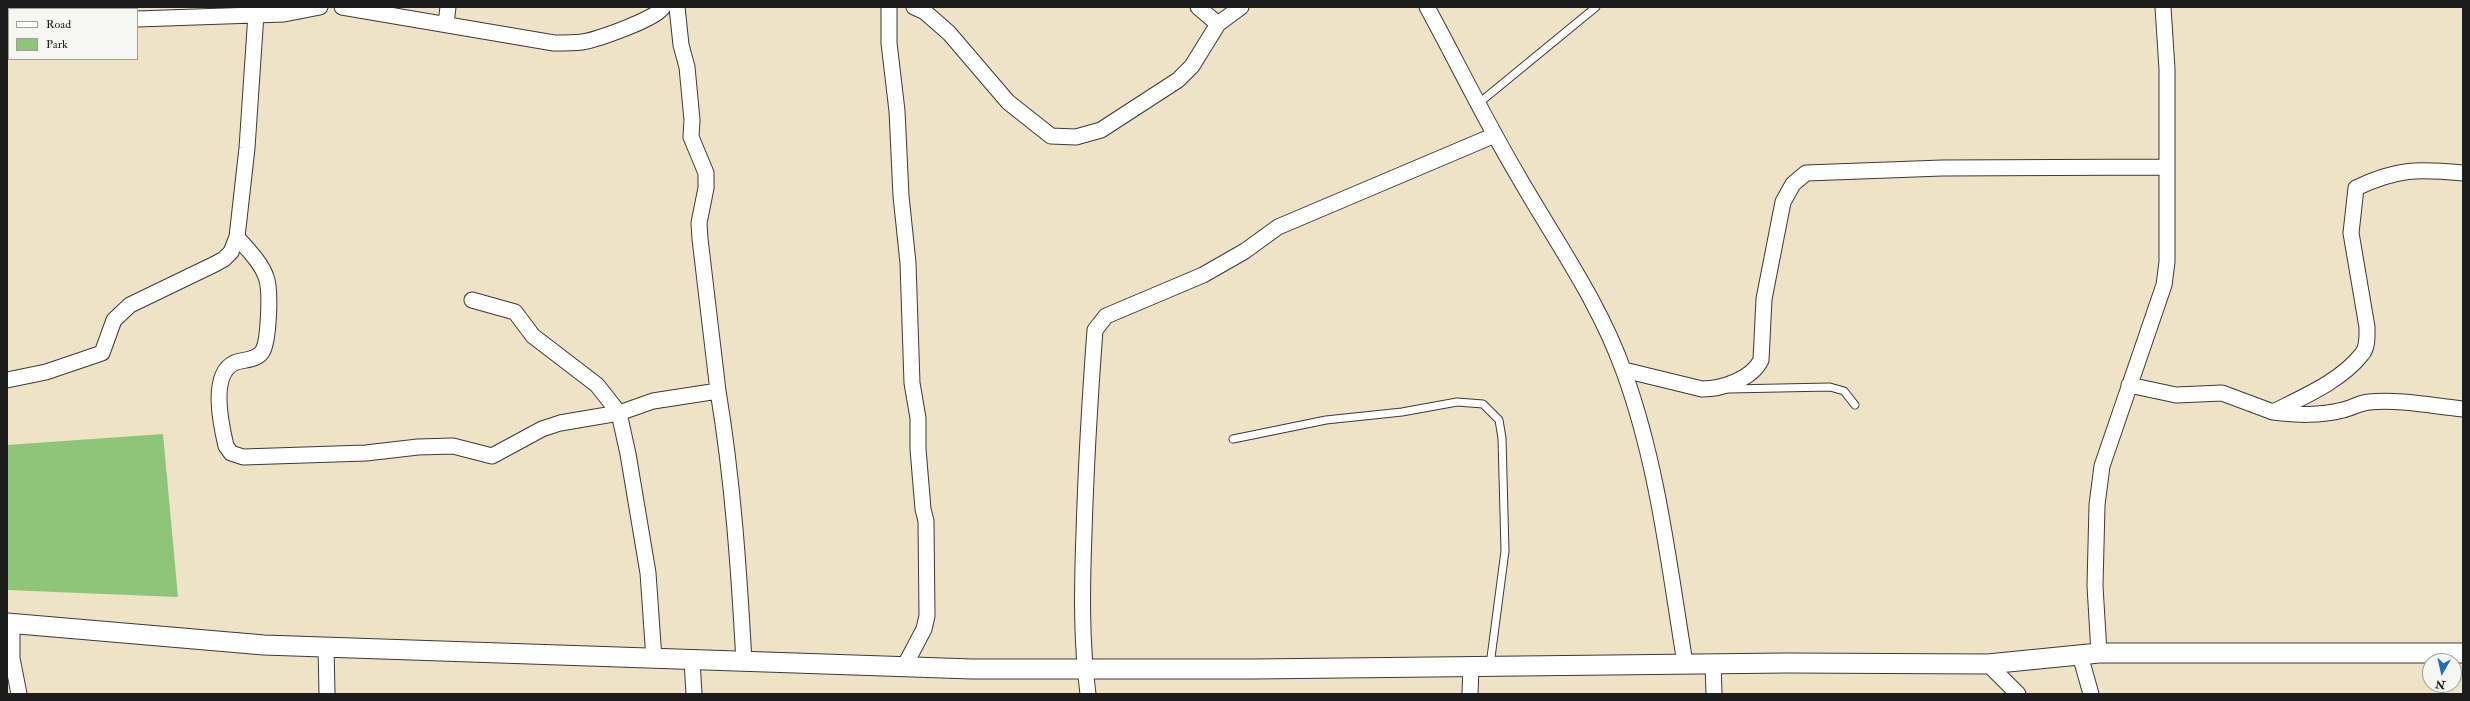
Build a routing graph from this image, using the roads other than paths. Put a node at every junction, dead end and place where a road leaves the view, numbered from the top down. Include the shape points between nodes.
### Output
1 (320, 7) edge
2 (342, 7) edge
3 (448, 7) edge
4 (663, 7) edge
5 (677, 7) edge
6 (889, 7) edge
7 (914, 7) edge
8 (1198, 7) edge
9 (1241, 7) edge
10 (1427, 7) edge
11 (1596, 7) edge
12 (2163, 7) edge
13 (256, 14) junction
14 (138, 19) edge
15 (446, 24) junction
16 (1218, 24) junction
17 (1479, 103) junction
18 (1496, 135) junction
19 (2167, 167) junction
20 (2463, 173) edge
21 (237, 237) junction
22 (472, 300) dead end
23 (1624, 370) junction
24 (7, 380) edge
25 (2129, 385) junction
26 (1713, 389) junction
27 (718, 391) junction
28 (1855, 405) dead end
29 (2463, 409) edge
30 (2273, 412) junction
31 (619, 413) junction
32 (1234, 439) dead end
33 (10, 623) edge
34 (326, 647) junction
35 (2099, 653) junction
36 (2463, 653) edge
37 (2080, 655) junction
38 (654, 659) junction
39 (692, 660) junction
40 (744, 662) junction
41 (1686, 663) junction
42 (1713, 663) junction
43 (1988, 664) junction
44 (904, 667) junction
45 (1490, 667) junction
46 (1471, 668) junction
47 (1084, 669) junction
48 (19, 694) edge
49 (328, 694) edge
50 (694, 694) edge
51 (1088, 694) edge
52 (1470, 694) edge
53 (1714, 694) edge
54 (2018, 694) edge
55 (2091, 694) edge

1 - 13 street via 284,14
2 - 15 street
3 - 15 street
4 - 15 street via 650,17 608,35 582,42 554,43
5 - 27 street via 681,45 687,67 691,137 706,173 706,188 699,223
6 - 44 street via 889,43 897,111 901,196 908,263 912,383 918,418 918,449 926,521 927,616 924,629
7 - 16 street via 925,12 949,33 1008,102 1051,136 1076,137 1101,130 1178,80 1192,66
8 - 16 street
9 - 16 street
10 - 17 street
11 - 17 lane
12 - 19 street via 2167,69
13 - 14 street
13 - 21 street via 247,148
17 - 18 street
18 - 23 street via 1593,303
18 - 47 street via 1278,228 1203,275 1114,312 1099,322 1095,330 1086,469 1082,575
19 - 25 street via 2168,262 2164,285
19 - 26 street via 1942,168 1806,173 1793,184 1783,202 1764,299 1761,360 1751,374
20 - 30 street via 2420,169 2396,172 2356,188 2352,233 2367,327 2367,342 2363,354 2342,373
21 - 24 street via 224,259 130,305 114,320 102,353 46,372
21 - 31 street via 262,268 267,278 268,292 266,340 262,352 258,357 230,366 224,372 218,386 224,437 226,446 232,453 243,457 366,453 453,446 492,456 542,429 560,423
22 - 31 street via 516,312 533,336 597,384
23 - 26 street via 1702,389
23 - 41 street via 1637,409 1660,511
25 - 30 street via 2176,395 2222,393
25 - 35 street via 2102,466 2097,505 2095,586
26 - 28 lane via 1830,387 1844,391
27 - 31 street via 653,401
27 - 40 street via 729,457 737,536
29 - 30 street via 2381,401 2363,402 2344,410 2320,415 2302,416
31 - 38 street via 648,574
32 - 45 lane via 1326,420 1402,412 1457,402 1482,404 1499,420 1502,438 1504,558
33 - 34 street via 264,645
33 - 48 street via 12,658
34 - 38 street
34 - 49 street
35 - 36 street
35 - 37 street
37 - 43 street
37 - 55 street
38 - 39 street
39 - 40 street
39 - 50 street
40 - 44 street
41 - 42 street
41 - 45 street
42 - 43 street
42 - 53 street
43 - 54 street
44 - 47 street
45 - 46 street
46 - 47 street
46 - 52 street
47 - 51 street

